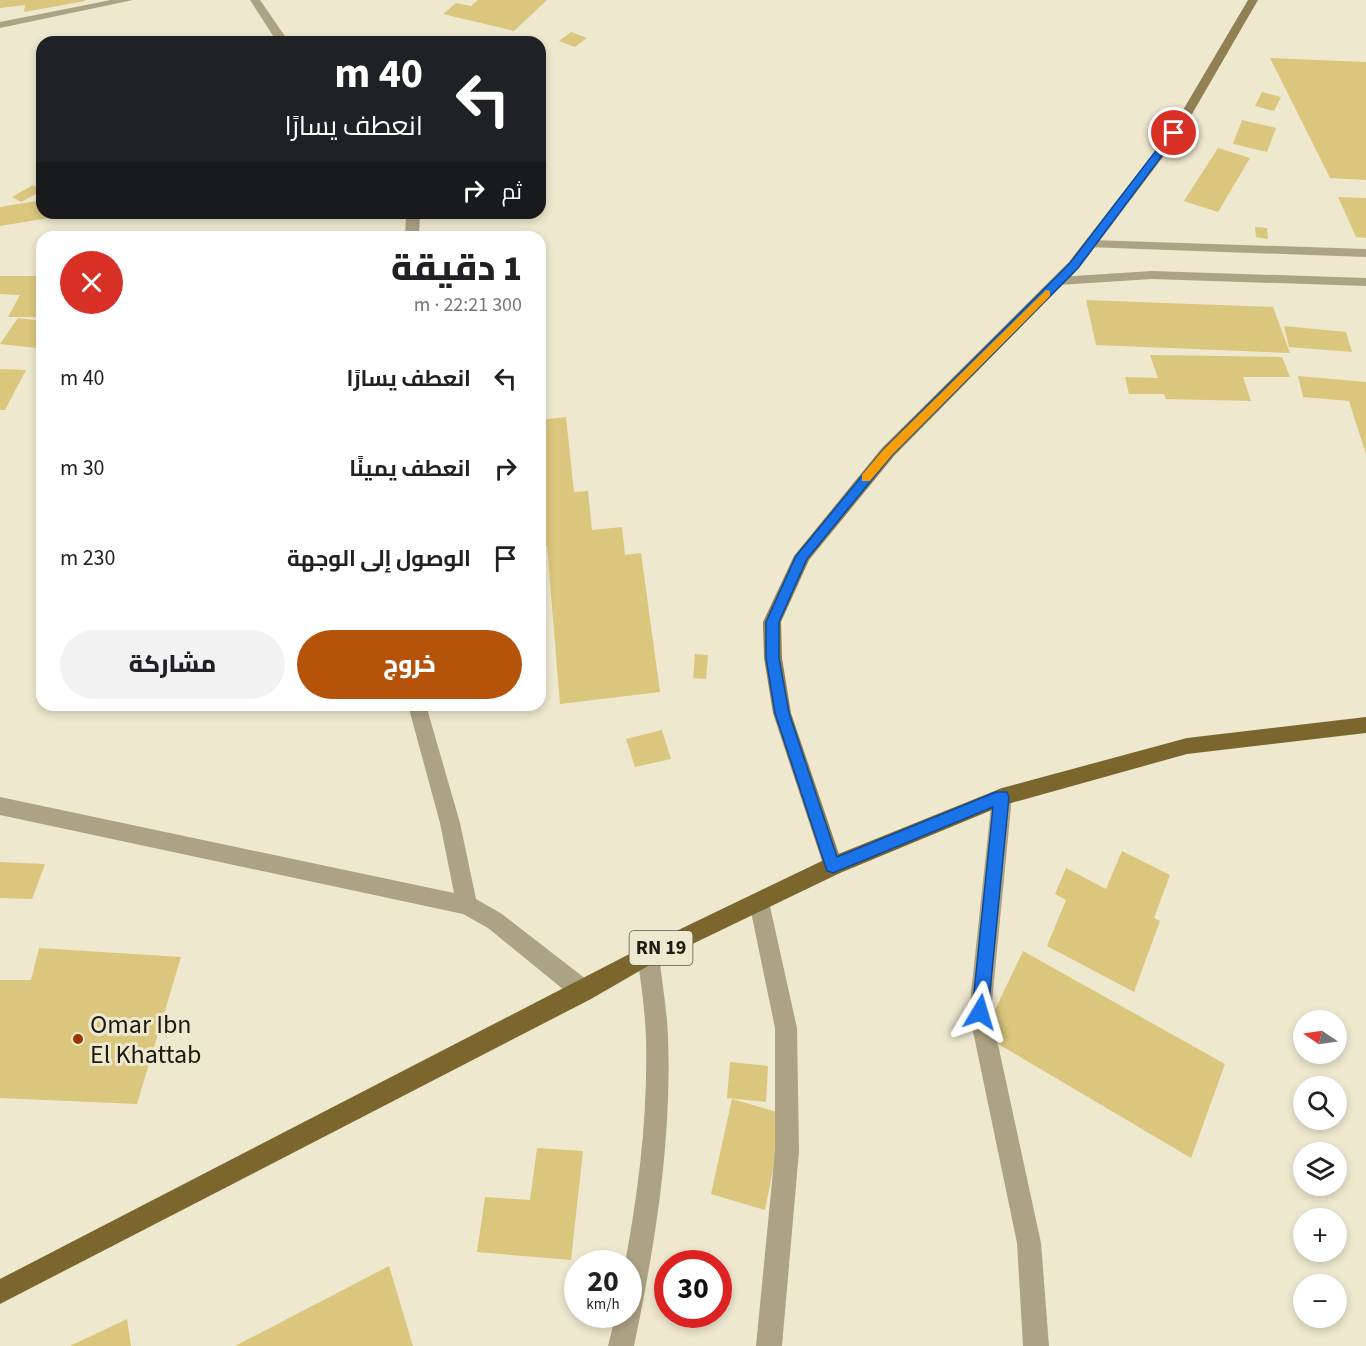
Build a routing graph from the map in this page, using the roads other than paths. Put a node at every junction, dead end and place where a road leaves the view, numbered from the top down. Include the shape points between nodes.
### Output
1 (128, 0) edge
2 (255, 0) edge
3 (1253, 0) edge
4 (0, 25) edge
5 (279, 36) edge
6 (1091, 243) junction
7 (1366, 253) edge
8 (1130, 261) junction
9 (1058, 281) junction
10 (1366, 282) edge
11 (419, 711) edge
12 (1366, 725) edge
13 (1002, 797) junction
14 (0, 806) edge
15 (833, 866) junction
16 (759, 902) junction
17 (467, 905) junction
18 (648, 955) junction
19 (583, 991) junction
20 (640, 1250) edge
21 (0, 1292) edge
22 (625, 1328) edge
23 (621, 1346) edge
24 (769, 1346) edge
25 (1036, 1346) edge

1 - 4 street
2 - 5 street
3 - 6 main road via 1174,133
6 - 8 street
6 - 9 main road
7 - 8 street
8 - 9 street
8 - 10 street via 1152,275
9 - 15 main road via 888,452 802,556 772,622 772,658 782,713
11 - 17 street via 450,823
12 - 13 main road, RN 19 via 1187,746
13 - 15 main road, RN 19
13 - 25 street via 980,1012 1029,1243
14 - 17 street
15 - 16 main road, RN 19
16 - 18 main road, RN 19
16 - 24 street via 786,1028 788,1151
17 - 19 street via 495,921
18 - 19 main road, RN 19
18 - 20 street via 657,1035 657,1102
19 - 21 main road, RN 19
22 - 23 street

